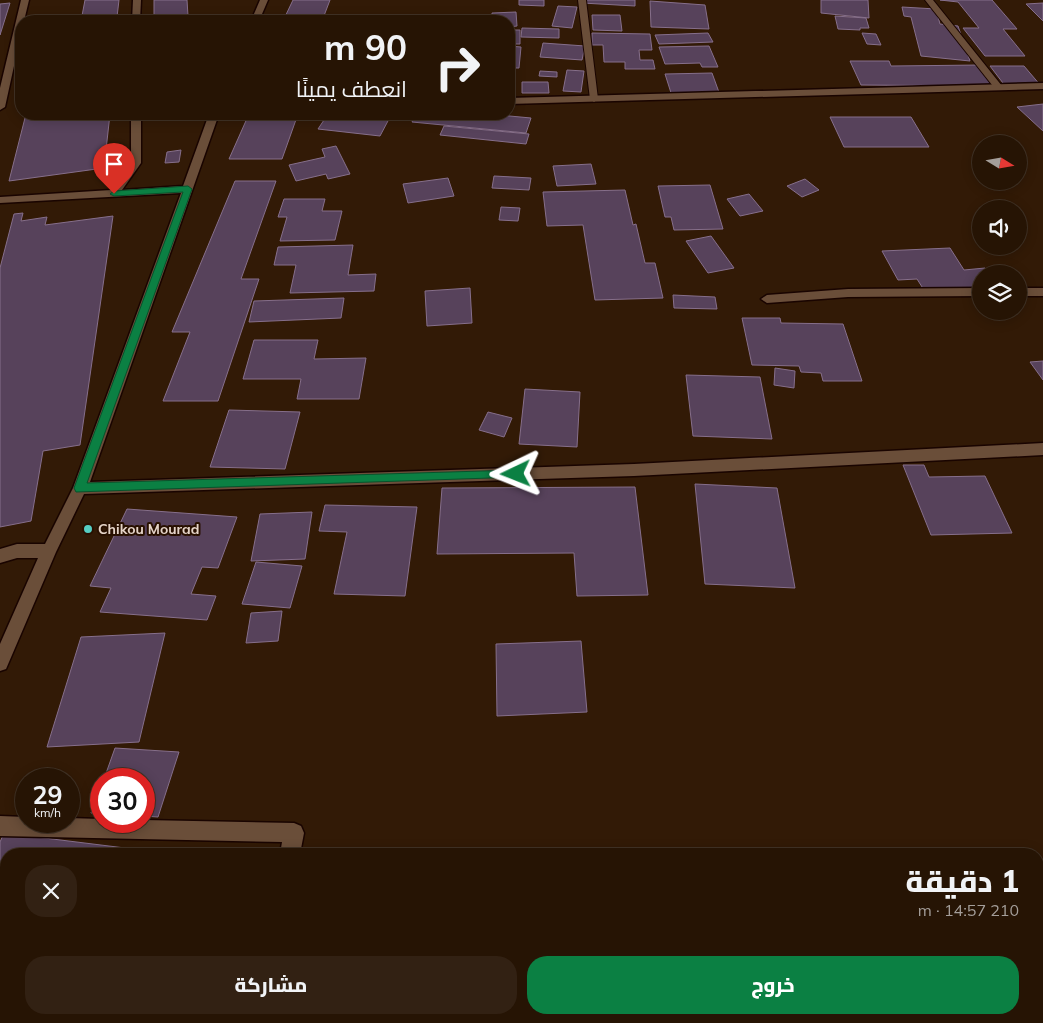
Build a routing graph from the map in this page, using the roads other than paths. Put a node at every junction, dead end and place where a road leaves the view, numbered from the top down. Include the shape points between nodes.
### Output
1 (24, 0) edge
2 (136, 0) edge
3 (264, 0) edge
4 (582, 0) edge
5 (929, 0) edge
6 (21, 15) edge
7 (136, 15) edge
8 (258, 15) edge
9 (15, 40) edge
10 (1043, 86) edge
11 (999, 88) junction
12 (594, 99) junction
13 (515, 101) edge
14 (0, 107) edge
15 (136, 120) edge
16 (212, 120) edge
17 (188, 189) junction
18 (114, 194) junction
19 (0, 200) edge
20 (972, 292) edge
21 (1027, 292) edge
22 (1043, 292) edge
23 (767, 299) dead end
24 (1043, 449) edge
25 (80, 488) junction
26 (49, 551) junction
27 (0, 556) edge
28 (0, 663) edge
29 (0, 826) edge
30 (291, 848) edge

1 - 6 street
2 - 7 street
3 - 8 street
4 - 12 lane
5 - 11 lane
9 - 14 street
10 - 11 street
11 - 12 street
12 - 13 street
15 - 18 street via 136,164
16 - 17 street
17 - 18 street
17 - 25 street
18 - 19 street
20 - 23 street
21 - 22 street
24 - 25 street via 634,470
25 - 26 street
26 - 27 street via 18,551
26 - 28 street
29 - 30 street via 294,833

